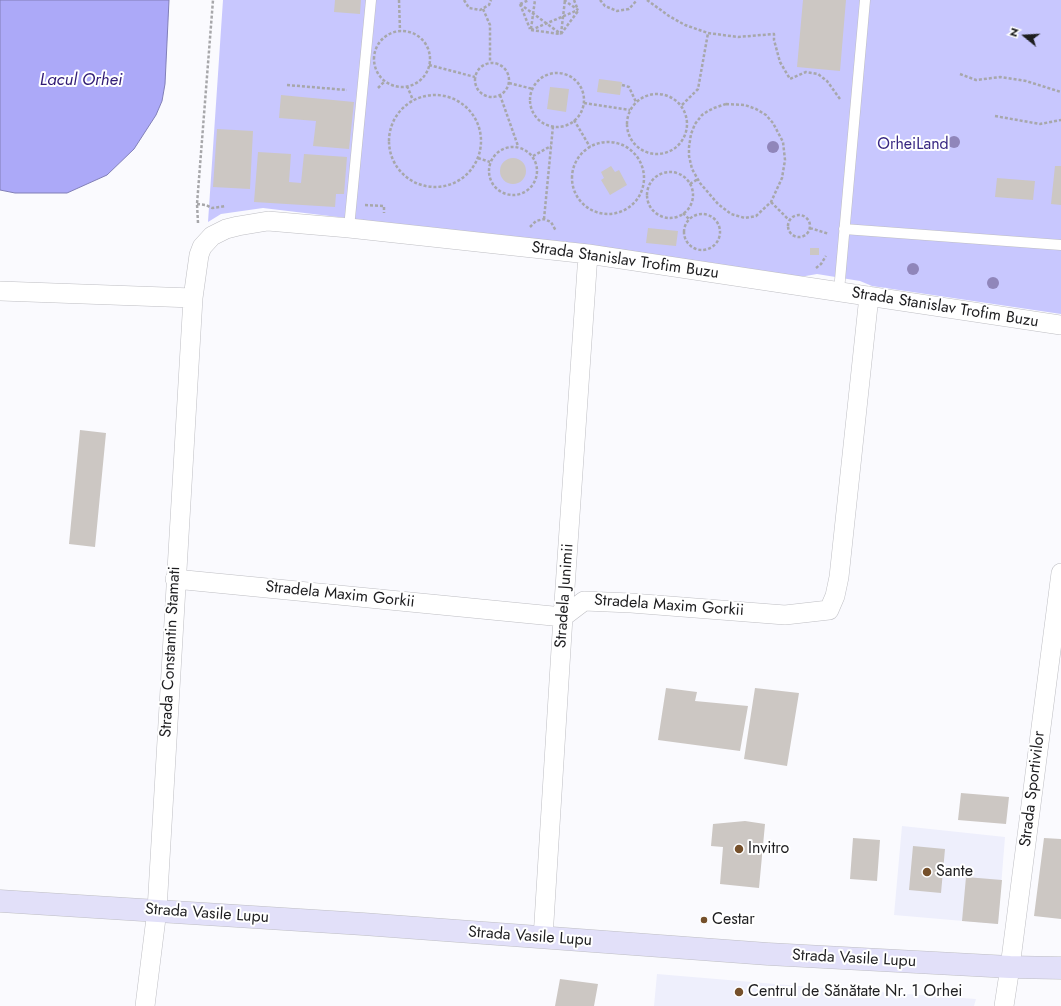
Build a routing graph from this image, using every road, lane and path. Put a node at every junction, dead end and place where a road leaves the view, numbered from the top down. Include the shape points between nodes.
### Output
1 (213, 0) edge
2 (372, 0) edge
3 (399, 0) edge
4 (464, 0) edge
5 (491, 0) edge
6 (523, 0) edge
7 (529, 0) edge
8 (535, 0) edge
9 (565, 0) edge
10 (574, 0) edge
11 (600, 0) edge
12 (637, 0) edge
13 (647, 0) edge
14 (865, 0) edge
15 (520, 4) junction
16 (483, 9) junction
17 (578, 10) junction
18 (531, 30) junction
19 (400, 31) junction
20 (708, 33) junction
21 (561, 34) junction
22 (490, 62) junction
23 (429, 65) junction
24 (960, 74) dead end
25 (475, 77) junction
26 (385, 81) junction
27 (510, 83) junction
28 (287, 85) dead end
29 (622, 85) dead end
30 (407, 86) junction
31 (533, 89) junction
32 (362, 91) junction
33 (1061, 92) edge
34 (500, 96) junction
35 (413, 100) junction
36 (841, 101) dead end
37 (636, 102) junction
38 (584, 103) junction
39 (682, 105) junction
40 (630, 110) junction
41 (995, 116) dead end
42 (574, 120) junction
43 (1061, 120) edge
44 (553, 126) junction
45 (687, 132) junction
46 (691, 134) junction
47 (518, 146) junction
48 (551, 146) junction
49 (590, 147) junction
50 (638, 147) junction
51 (633, 152) junction
52 (533, 156) junction
53 (478, 158) junction
54 (490, 162) junction
55 (698, 179) junction
56 (690, 184) junction
57 (642, 188) junction
58 (647, 190) junction
59 (771, 202) junction
60 (683, 213) junction
61 (544, 219) junction
62 (689, 219) junction
63 (789, 220) junction
64 (349, 228) junction
65 (844, 229) junction
66 (529, 230) dead end
67 (556, 233) dead end
68 (1061, 245) edge
69 (588, 254) junction
70 (199, 255) junction
71 (0, 291) edge
72 (839, 291) junction
73 (868, 296) junction
74 (193, 298) junction
75 (1061, 325) edge
76 (1061, 573) edge
77 (175, 579) junction
78 (563, 617) junction
79 (0, 901) edge
80 (157, 910) junction
81 (543, 938) junction
82 (1010, 967) junction
83 (1061, 968) edge
84 (145, 1006) edge
85 (1004, 1006) edge

1 - 70 path via 197,208
2 - 32 lane
3 - 19 path
4 - 16 path via 469,8
5 - 16 path
6 - 15 path
7 - 15 path
8 - 18 path
9 - 17 path
9 - 21 path
10 - 17 path
11 - 12 path via 610,10 617,12 629,9
13 - 20 path via 685,25
14 - 65 lane
15 - 18 path
15 - 21 path
16 - 22 path via 490,25
17 - 18 path
17 - 21 path
18 - 21 path
19 - 23 path via 407,31 420,38 428,50
19 - 26 path via 386,36 376,47 376,70
20 - 36 path via 738,37 774,34 780,62 790,79 806,72 818,74 828,81
20 - 39 path via 698,89
22 - 25 path via 480,67
22 - 27 path via 505,68
23 - 25 path
23 - 30 path via 421,79
24 - 33 path via 976,80 1000,77 1026,81
25 - 34 path via 480,92 489,97
26 - 30 path via 400,87
26 - 32 path via 375,91
27 - 31 path
27 - 34 path
28 - 32 path
29 - 37 path via 629,87
30 - 35 path
31 - 38 path via 541,78 547,75 568,75 578,83 584,96
31 - 44 path via 530,103 536,116 540,121
32 - 64 lane
34 - 47 path
35 - 53 path via 437,94 450,97 466,106 477,121 481,133
35 - 53 path via 395,118 389,142 391,155 405,176 427,186 440,187 463,178
37 - 39 path via 645,96 660,93 675,98
37 - 40 path
38 - 40 path
38 - 42 path
39 - 45 path via 688,123
40 - 50 path via 627,130 631,140
41 - 43 path via 1040,124
42 - 44 path via 561,126
42 - 49 path
44 - 48 path
45 - 46 path
45 - 50 path via 681,143 672,151 654,154
46 - 55 path via 689,156
46 - 59 path via 702,115 726,104 745,105 766,115 781,137 785,160 782,178
47 - 52 path
47 - 54 path via 501,149
48 - 52 path
48 - 61 path
49 - 51 path via 603,142 617,143
49 - 57 path via 576,161 572,180 574,190 586,206 604,214 614,214 632,205
50 - 51 path
51 - 57 path via 643,169
52 - 54 path via 537,167 536,180 528,189 517,195 508,194 494,186 490,178
53 - 54 path
55 - 56 path
55 - 59 path via 708,194 731,214 745,218 756,216
56 - 58 path via 680,174 666,172 654,178
56 - 60 path via 691,202
57 - 58 path
58 - 60 path via 648,202 660,216 672,217
59 - 63 path
60 - 62 path
61 - 66 path via 533,223
61 - 67 path via 551,222
62 - 62 path via 685,231 688,243 705,250 716,244 720,227 713,217 700,214
63 - 63 path via 787,228 792,235 801,237 808,232 810,224 805,216 796,215
64 - 69 street, Strada Stanislav Trofim Buzu
64 - 70 street, Strada Stanislav Trofim Buzu via 268,221 238,226 212,236 202,247
65 - 68 lane
65 - 72 lane
69 - 72 street, Strada Stanislav Trofim Buzu
69 - 78 street, Stradela Junimii
70 - 74 street, Strada Constantin Stamati
71 - 74 street
72 - 73 street, Strada Stanislav Trofim Buzu
73 - 75 street, Strada Stanislav Trofim Buzu
73 - 78 street, Stradela Maxim Gorkii via 839,577 829,610 785,614 584,600
74 - 77 street, Strada Constantin Stamati
76 - 82 street, Strada Sportivilor
77 - 78 street, Stradela Maxim Gorkii
77 - 80 street, Strada Constantin Stamati
78 - 81 street, Stradela Junimii
79 - 80 main road, Strada Vasile Lupu
80 - 81 main road, Strada Vasile Lupu
80 - 84 street, Strada Constantin Stamati
81 - 82 main road, Strada Vasile Lupu via 768,954
82 - 83 main road, Strada Vasile Lupu
82 - 85 street, Strada Sportivilor

